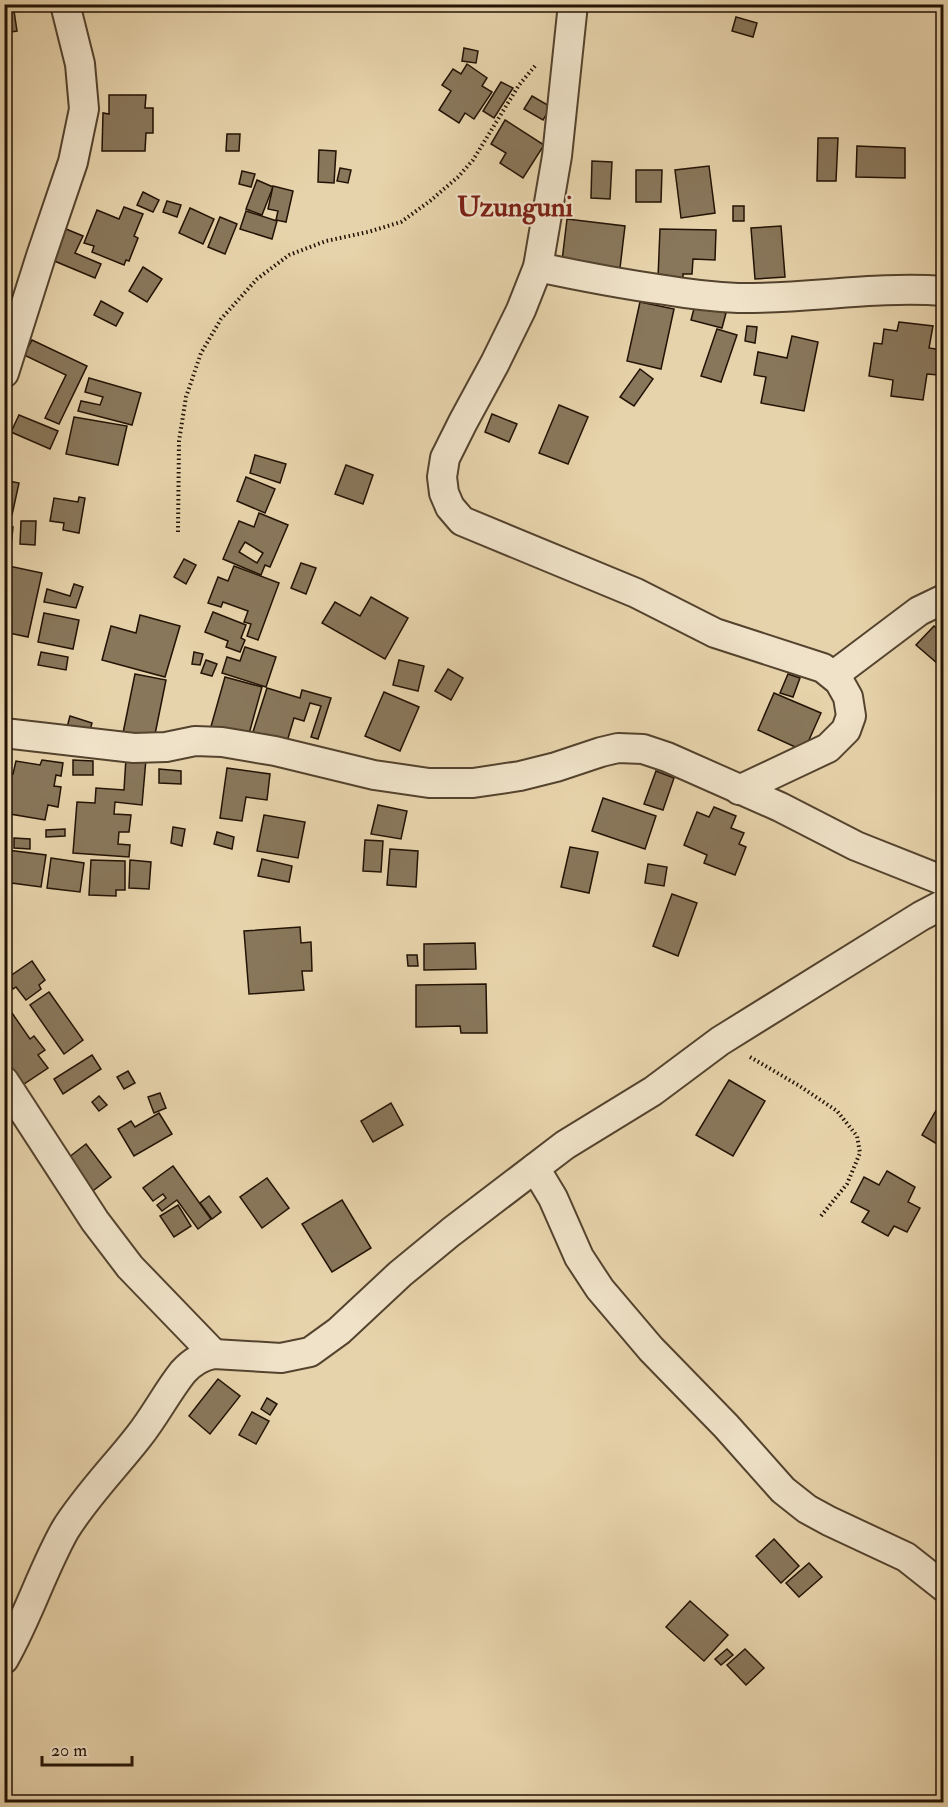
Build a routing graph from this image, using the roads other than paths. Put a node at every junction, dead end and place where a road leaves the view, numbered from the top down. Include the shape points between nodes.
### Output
1 (64, 4) edge
2 (573, 4) edge
3 (538, 267) junction
4 (944, 291) edge
5 (4, 373) edge
6 (944, 599) edge
7 (834, 675) junction
8 (4, 733) edge
9 (739, 790) junction
10 (944, 881) edge
11 (944, 904) edge
12 (4, 1082) edge
13 (535, 1168) junction
14 (214, 1354) junction
15 (944, 1587) edge
16 (4, 1659) edge

1 - 5 street via 80,64 84,109 73,162
2 - 3 street via 557,156
3 - 4 street via 618,283 735,298 881,290
3 - 7 street via 495,363 445,458 442,477 450,507 462,521 636,592 715,633
6 - 7 street via 919,611
7 - 9 street via 848,697 851,716 846,730 828,748
8 - 9 street via 134,748 222,742 429,783 473,783 520,776 618,748 643,749
9 - 10 street via 856,846
11 - 13 street via 720,1041 653,1091 565,1144
12 - 14 street via 130,1267
13 - 14 street via 451,1232 310,1352 280,1358
13 - 15 street via 579,1257 600,1289 783,1490 829,1521 906,1557
14 - 16 street via 204,1356 184,1371 139,1436 81,1507 51,1558

